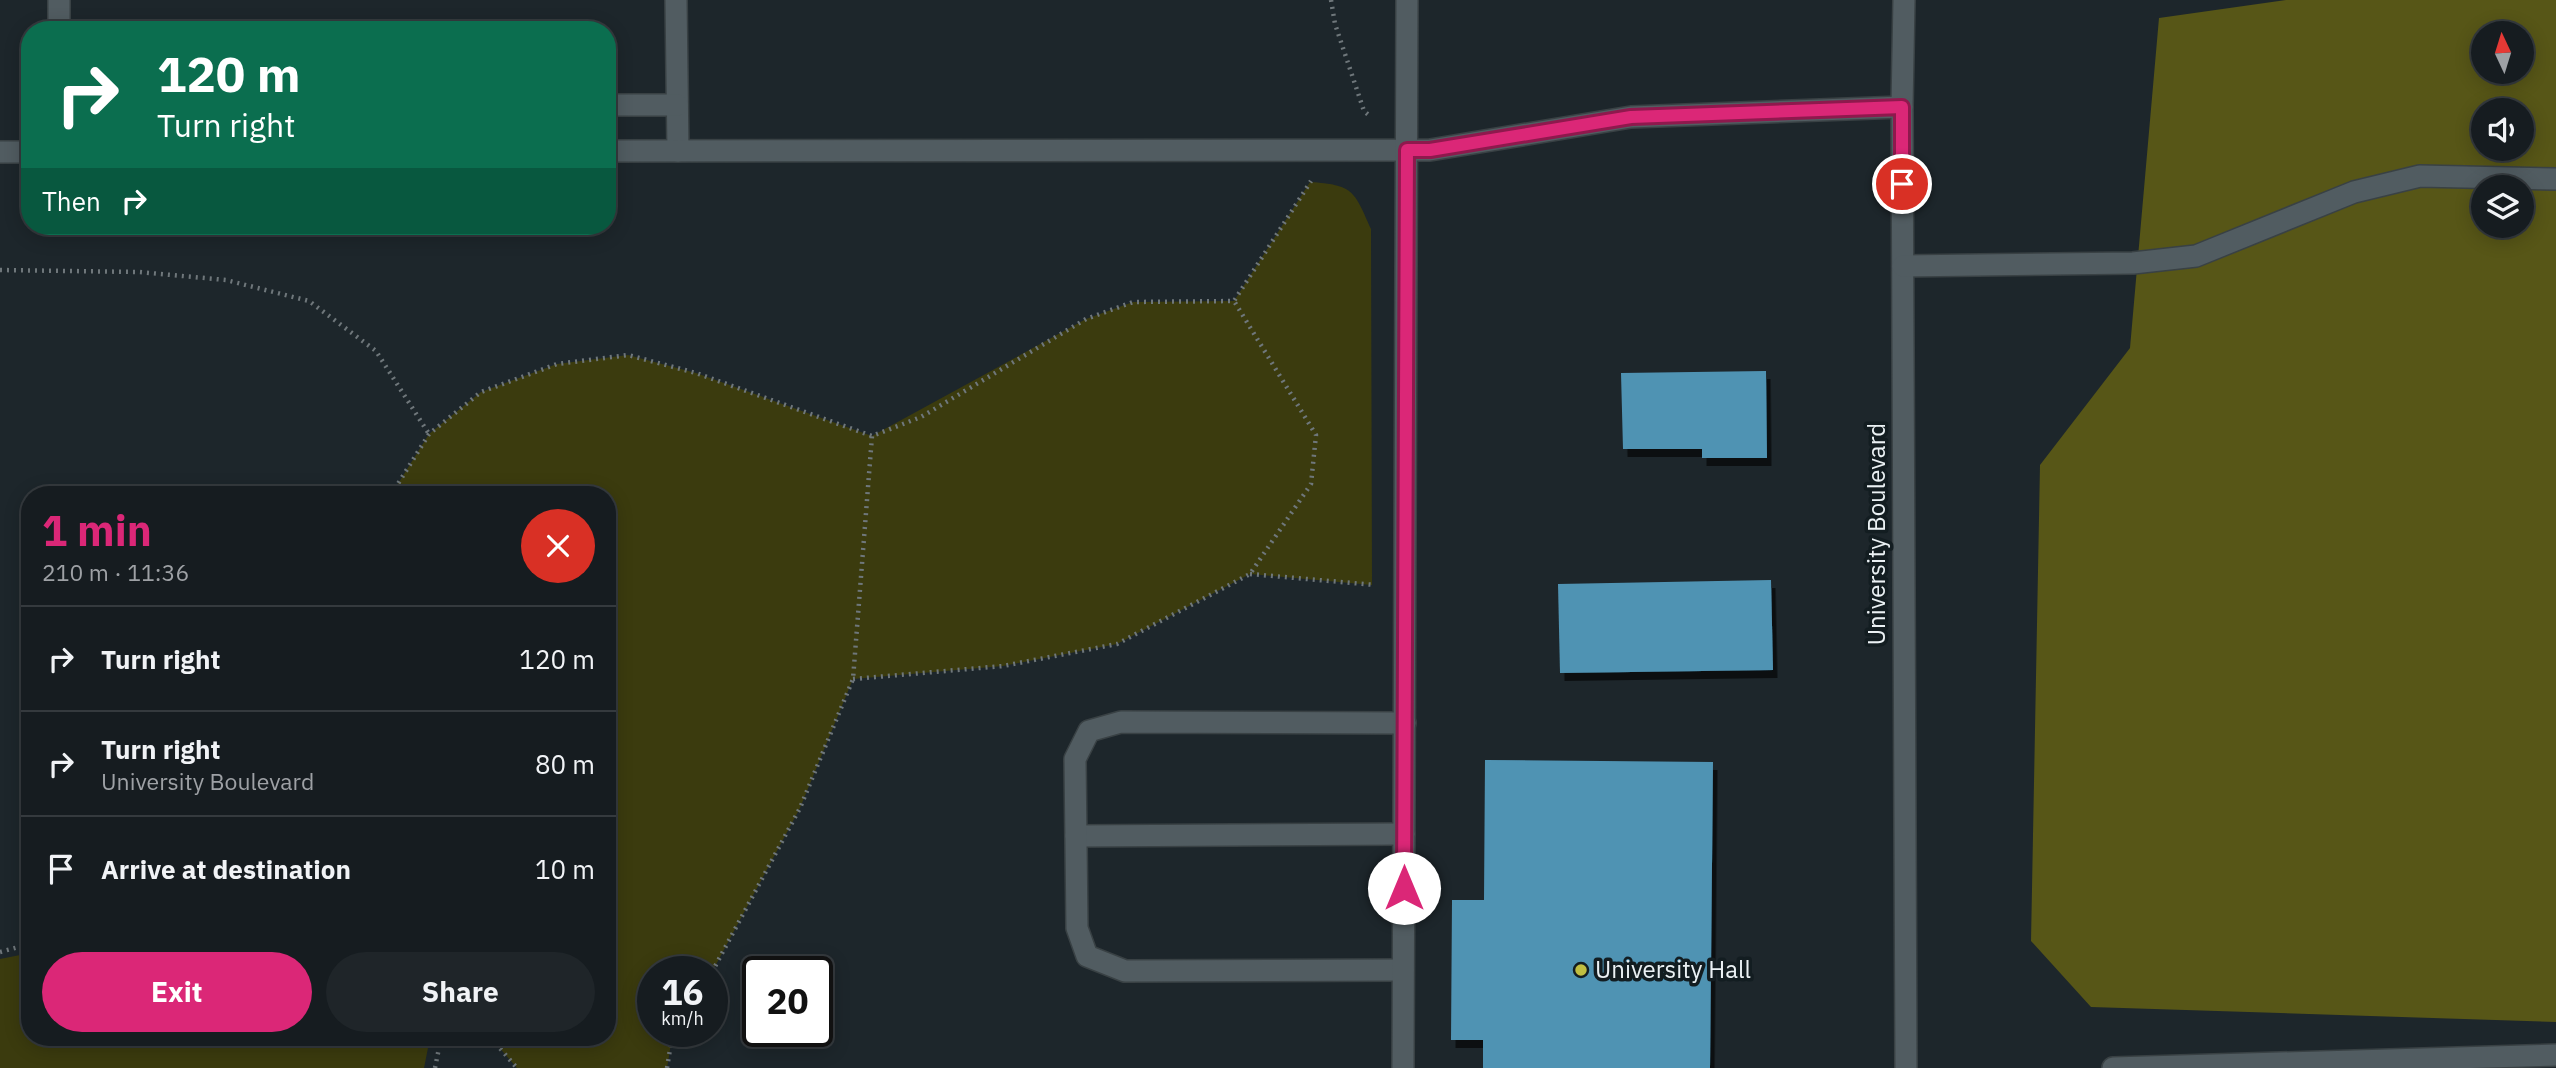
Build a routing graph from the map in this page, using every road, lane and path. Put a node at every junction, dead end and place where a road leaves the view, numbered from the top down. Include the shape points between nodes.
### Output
1 (59, 0) edge
2 (676, 0) edge
3 (1331, 0) edge
4 (1408, 0) edge
5 (1904, 0) edge
6 (59, 21) edge
7 (616, 105) edge
8 (677, 105) junction
9 (1902, 107) junction
10 (1331, 150) junction
11 (1407, 150) junction
12 (616, 151) edge
13 (678, 151) junction
14 (0, 152) edge
15 (21, 152) edge
16 (2556, 178) edge
17 (1903, 266) junction
18 (0, 270) edge
19 (1234, 301) junction
20 (429, 434) junction
21 (872, 436) junction
22 (397, 486) edge
23 (1250, 575) junction
24 (1405, 587) junction
25 (853, 679) junction
26 (1405, 723) junction
27 (1404, 834) junction
28 (1076, 836) junction
29 (21, 946) edge
30 (0, 952) edge
31 (721, 956) edge
32 (1403, 970) junction
33 (439, 1046) edge
34 (498, 1046) edge
35 (670, 1047) edge
36 (2556, 1055) edge
37 (435, 1068) edge
38 (517, 1068) edge
39 (667, 1068) edge
40 (1403, 1068) edge
41 (1906, 1068) edge
42 (2113, 1068) edge

1 - 6 street
2 - 8 street
3 - 11 path via 1364,111
4 - 11 street
5 - 9 street, University Boulevard
7 - 8 street
8 - 13 street
9 - 11 street via 1631,117
9 - 17 street, University Boulevard
10 - 11 street
10 - 13 street
10 - 19 path
11 - 24 street
12 - 13 street
14 - 15 street
16 - 17 street via 2420,176 2354,192 2196,256 2133,263
17 - 41 street, University Boulevard
18 - 20 path via 139,272 226,281 309,300 376,351
19 - 21 path via 1133,302 1086,319 921,417
19 - 23 path via 1316,435 1311,484
20 - 21 path via 481,392 557,364 628,355 696,373
20 - 22 path
21 - 25 path
23 - 24 path
23 - 25 path via 1117,644 1003,666
24 - 26 street
25 - 31 path via 800,807
26 - 27 street
26 - 28 street via 1121,722 1090,731 1075,759
27 - 28 street
27 - 32 street
28 - 32 street via 1077,928 1087,956 1125,971
29 - 30 path
32 - 40 street
33 - 37 path
34 - 38 path
35 - 39 path
36 - 42 street

